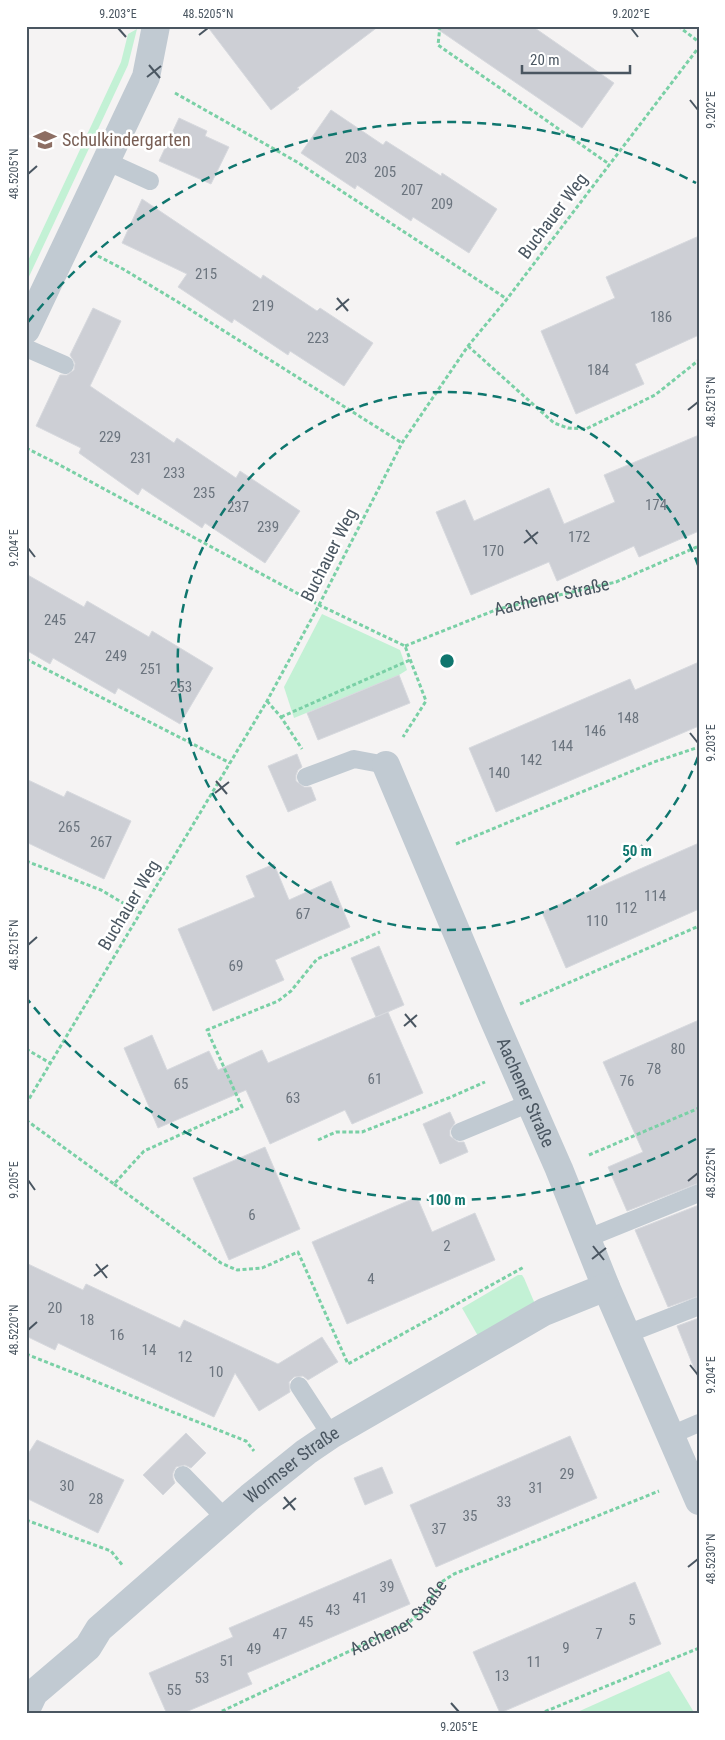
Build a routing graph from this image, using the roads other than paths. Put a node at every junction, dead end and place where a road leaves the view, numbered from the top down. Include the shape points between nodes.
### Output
1 (156, 26) edge
2 (106, 161) junction
3 (150, 181) dead end
4 (26, 330) edge
5 (26, 348) edge
6 (65, 365) dead end
7 (386, 765) joint
8 (306, 777) dead end
9 (530, 1103) junction
10 (460, 1132) dead end
11 (699, 1193) edge
12 (588, 1238) junction
13 (606, 1287) junction
14 (699, 1306) edge
15 (627, 1334) junction
16 (299, 1386) dead end
17 (699, 1423) edge
18 (331, 1435) junction
19 (671, 1435) junction
20 (183, 1475) dead end
21 (694, 1489) edge
22 (225, 1518) junction
23 (30, 1701) edge

1 - 2 street via 146,77
2 - 3 lane
2 - 4 street
5 - 6 lane
7 - 8 lane via 354,759
7 - 9 street, Aachener Straße
9 - 10 lane
9 - 12 street, Aachener Straße
11 - 12 lane
12 - 13 street, Aachener Straße
13 - 15 street, Aachener Straße
13 - 18 street, Wormser Straße via 544,1312
14 - 15 lane
15 - 19 street, Aachener Straße
16 - 18 lane
17 - 19 lane
18 - 22 street, Wormser Straße
19 - 21 street, Aachener Straße
20 - 22 lane
22 - 23 street, Wormser Straße via 99,1629 88,1647

